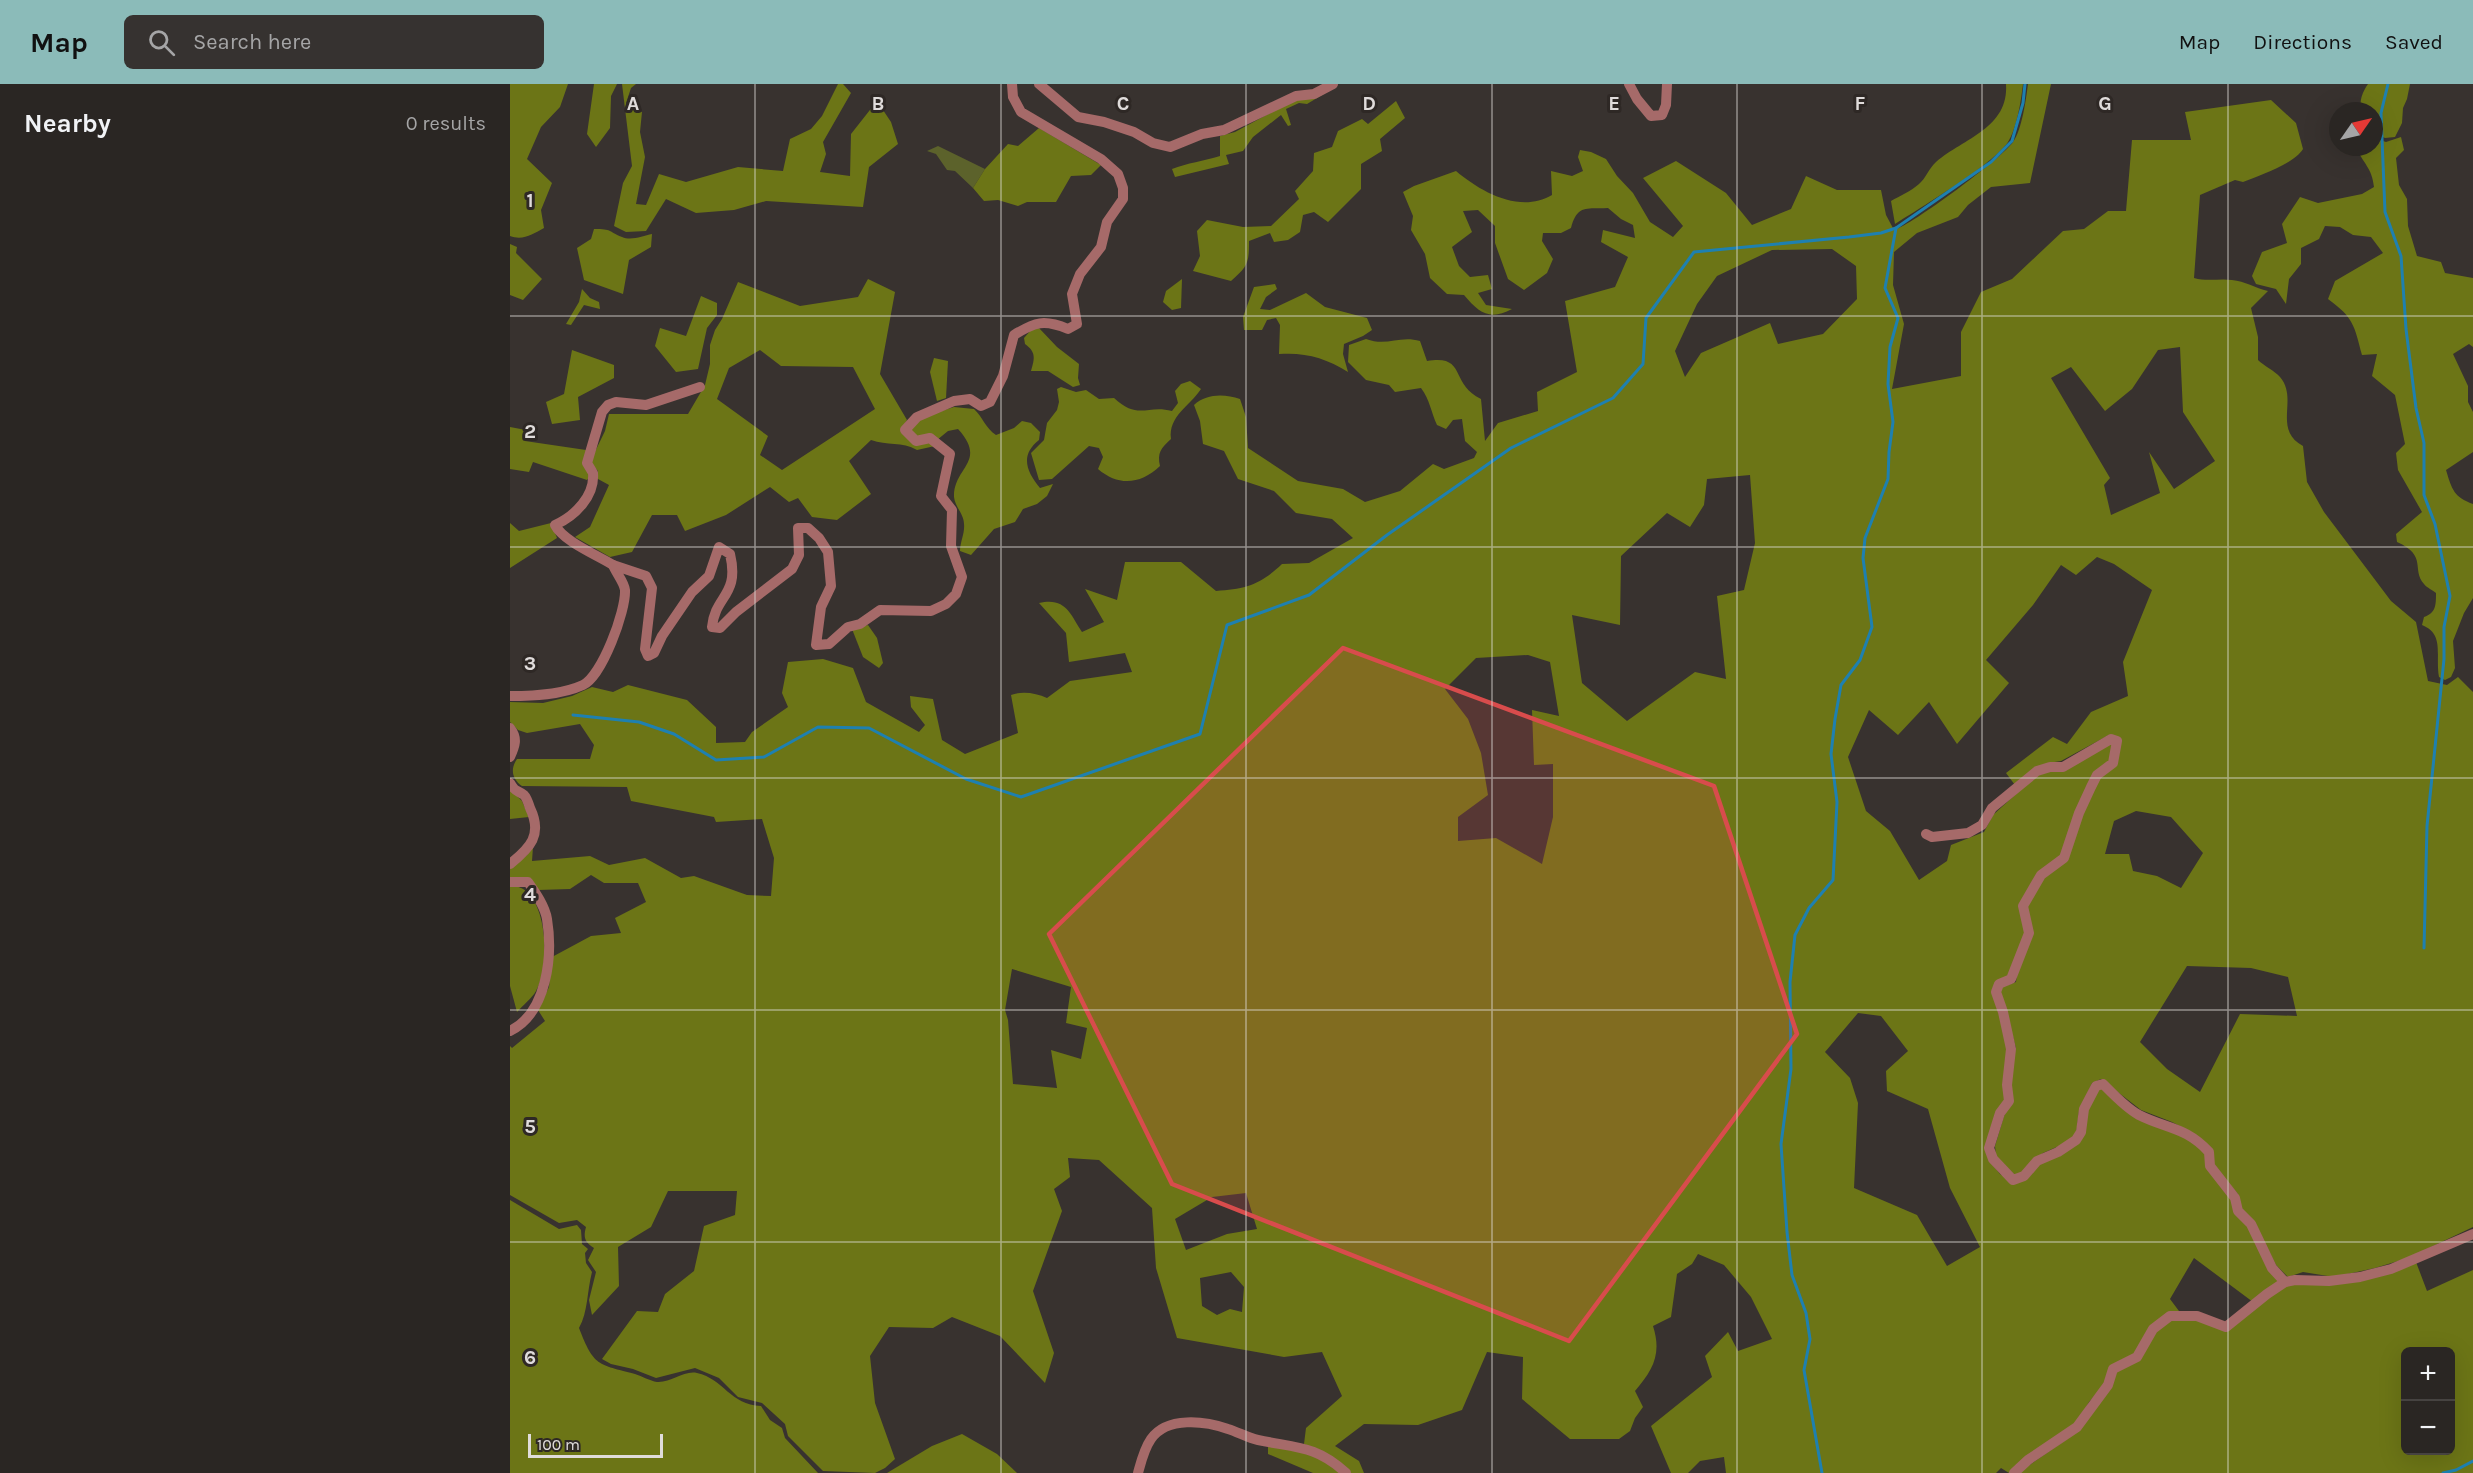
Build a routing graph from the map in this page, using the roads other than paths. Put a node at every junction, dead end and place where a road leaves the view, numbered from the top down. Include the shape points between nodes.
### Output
1 (1011, 84) edge
2 (1040, 84) edge
3 (1333, 84) edge
4 (1629, 84) edge
5 (1667, 84) edge
6 (700, 387) dead end
7 (613, 565) junction
8 (510, 696) edge
9 (510, 728) edge
10 (510, 757) edge
11 (510, 783) edge
12 (1926, 834) dead end
13 (510, 864) edge
14 (510, 882) edge
15 (510, 1031) edge
16 (2473, 1234) edge
17 (2285, 1282) junction
18 (1138, 1473) edge
19 (1346, 1473) edge
20 (2014, 1473) edge

1 - 7 street via 1012,98 1021,112 1101,159 1118,174 1123,199 1107,222 1101,247 1080,274 1072,294 1077,324 1068,329 1033,323 1014,335 1003,376 990,402 981,406 970,399 954,401 917,417 905,430 916,441 930,438 950,453 940,495 952,510 951,546 962,577 956,594 931,611 880,610 848,627 829,644 816,645 821,607 831,586 828,552 808,528 798,528 799,555 792,569 720,628 712,627 713,615 731,590 734,569 730,554 719,547 709,576 692,592 654,653 648,656 645,649 652,588 646,576
2 - 3 street via 1078,117 1104,122 1170,147 1224,130 1296,96 1314,94
4 - 5 street via 1651,116 1662,115
6 - 7 street via 646,405 616,402 602,412 587,463 594,472 591,487 580,509 555,525 569,539
7 - 8 street via 625,588 624,602 595,675 584,685 535,696
9 - 10 street via 516,743
11 - 13 street via 524,796 534,816 536,832 528,850
12 - 17 street via 1932,837 1968,833 1982,825 1992,808 2037,771 2063,767 2110,739 2117,741 2113,763 2097,775 2064,858 2041,875 2023,906 2029,933 2011,979 1999,984 1996,992 2011,1048 2009,1101 2000,1113 1989,1148 2001,1170 2013,1180 2024,1176 2037,1161 2076,1140 2084,1109 2096,1086 2103,1084 2138,1114 2171,1125 2201,1143 2209,1152 2210,1166 2235,1198 2238,1211 2251,1224 2272,1268
14 - 15 street via 528,882 536,894 547,917 548,954 545,985 534,1010
16 - 17 street via 2391,1269 2339,1280
17 - 20 street via 2226,1327 2183,1314 2161,1321 2137,1357 2113,1369 2108,1386 2077,1427
18 - 19 street via 1151,1438 1180,1422 1226,1428 1257,1440 1304,1447 1326,1457

